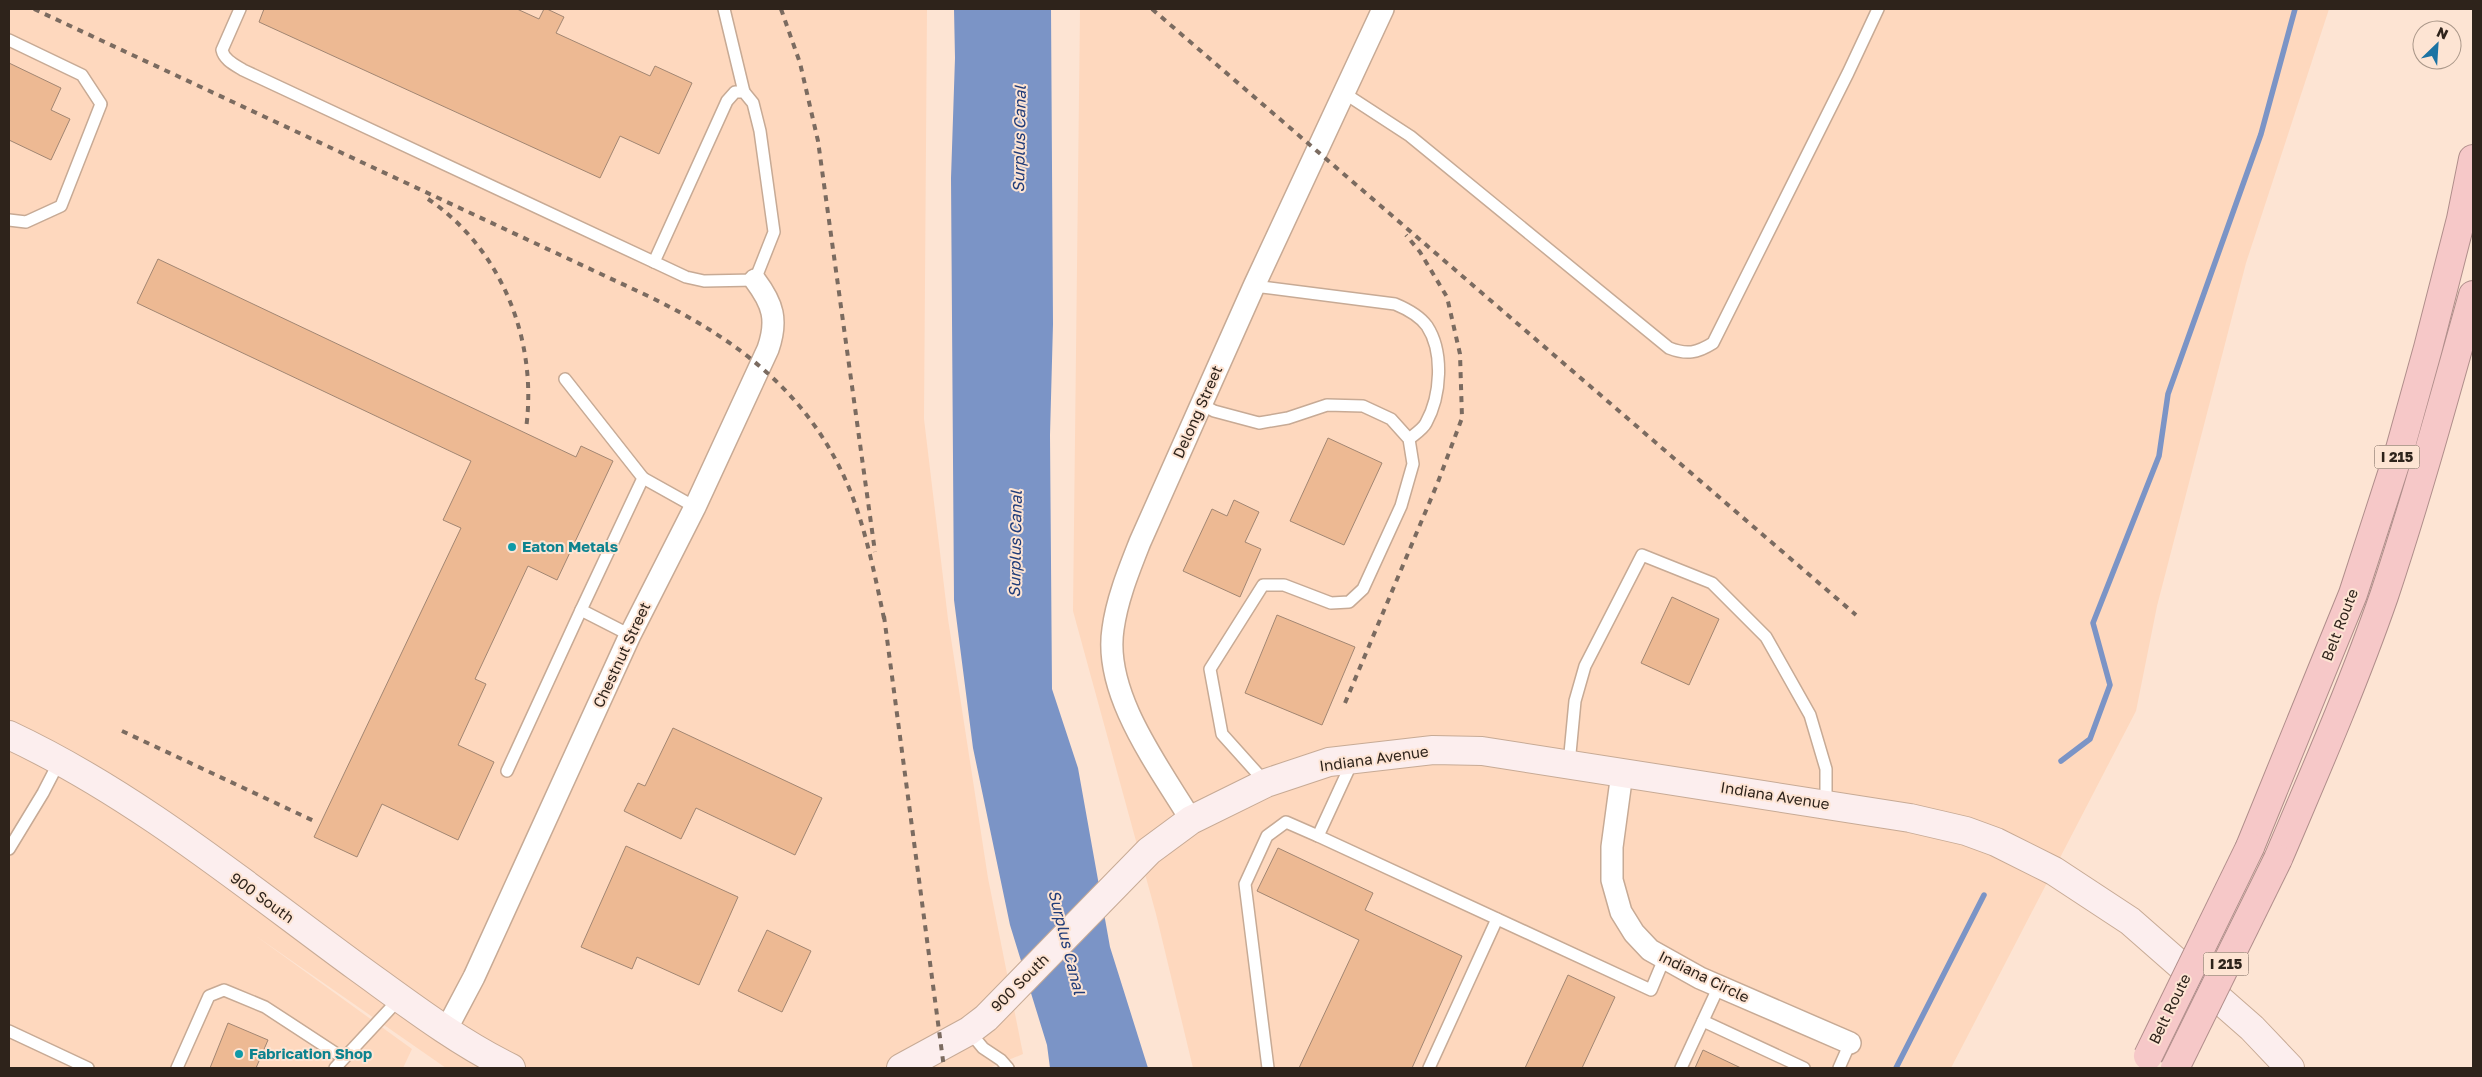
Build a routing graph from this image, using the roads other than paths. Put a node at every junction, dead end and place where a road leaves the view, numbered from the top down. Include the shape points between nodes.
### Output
1 (240, 9) edge
2 (724, 9) edge
3 (1383, 9) edge
4 (1878, 9) edge
5 (9, 40) edge
6 (744, 92) junction
7 (1344, 93) junction
8 (2473, 159) edge
9 (9, 220) edge
10 (654, 262) junction
11 (755, 280) junction
12 (1254, 286) junction
13 (2473, 295) edge
14 (565, 379) dead end
15 (1201, 404) junction
16 (1409, 439) junction
17 (643, 478) junction
18 (695, 506) junction
19 (581, 610) junction
20 (630, 635) junction
21 (9, 735) edge
22 (1353, 758) junction
23 (60, 760) junction
24 (1569, 764) junction
25 (507, 771) dead end
26 (1622, 773) junction
27 (1266, 782) junction
28 (1826, 804) junction
29 (1191, 820) junction
30 (1318, 836) junction
31 (9, 849) edge
32 (1497, 918) junction
33 (1664, 959) junction
34 (1719, 986) junction
35 (400, 998) junction
36 (1703, 1021) junction
37 (9, 1030) edge
38 (446, 1030) junction
39 (969, 1031) junction
40 (1850, 1043) joint
41 (344, 1058) junction
42 (2145, 1062) edge
43 (88, 1068) edge
44 (177, 1068) edge
45 (335, 1068) edge
46 (511, 1068) edge
47 (902, 1068) edge
48 (1008, 1068) edge
49 (1268, 1068) edge
50 (1429, 1068) edge
51 (1681, 1068) edge
52 (1804, 1068) edge
53 (1839, 1068) edge
54 (2175, 1068) edge
55 (2290, 1068) edge

1 - 10 lane via 222,50 229,62
2 - 6 lane
3 - 7 street, Delong Street
4 - 7 lane via 1713,344 1699,352 1682,353 1669,348 1410,136
5 - 9 lane via 82,75 101,104 61,206 26,222
6 - 10 lane via 735,92 727,101
6 - 11 lane via 753,103 760,131 774,232
7 - 12 street, Delong Street
8 - 42 highway, Belt Route / I 215, bridge via 2428,348 2400,449 2356,585 2250,847
10 - 11 lane via 686,277 704,281
11 - 18 street, Chestnut Street via 772,308 772,337
12 - 15 street, Delong Street
12 - 16 lane via 1395,304 1411,311 1426,325 1435,344 1438,374 1435,405 1425,425
13 - 54 highway, Belt Route / I 215, bridge via 2425,466 2383,597 2320,761 2278,859
14 - 17 lane
15 - 16 lane via 1214,411 1259,423 1288,418 1327,405 1363,406 1391,419
15 - 29 street, Delong Street via 1125,580 1113,630 1113,660 1118,688
16 - 27 lane via 1413,464 1401,506 1363,589 1349,602 1331,603 1284,585 1263,585 1210,668 1222,734
17 - 18 lane
17 - 19 lane
18 - 20 street, Chestnut Street
19 - 20 lane
19 - 25 lane
20 - 38 street, Chestnut Street via 474,978
21 - 23 street, 900 South
22 - 24 street, Indiana Avenue via 1433,750 1482,751
22 - 27 street, Indiana Avenue via 1329,762
22 - 30 lane
23 - 31 lane
23 - 35 street, 900 South via 166,828
24 - 26 street, Indiana Avenue
24 - 28 lane via 1575,701 1585,666 1642,555 1712,582 1766,637 1810,715 1826,769
26 - 28 street, Indiana Avenue
26 - 33 street, Indiana Circle via 1612,847 1612,880 1622,912 1634,933
27 - 29 street, Indiana Avenue
28 - 55 street, Indiana Avenue via 1966,831 2054,871 2130,921 2252,1028
29 - 39 street, 900 South via 1149,851 1001,1004
30 - 32 lane
30 - 49 lane via 1286,822 1267,836 1245,884
32 - 33 lane via 1651,990
32 - 50 lane
33 - 34 street, Indiana Circle
34 - 36 lane
34 - 40 street, Indiana Circle
35 - 38 street, 900 South
35 - 41 lane
36 - 51 lane
36 - 52 lane
37 - 43 lane
38 - 46 street, 900 South
39 - 47 street, 900 South
39 - 48 lane via 983,1048
40 - 53 lane
41 - 44 lane via 265,1006 224,990 209,996
41 - 45 lane

